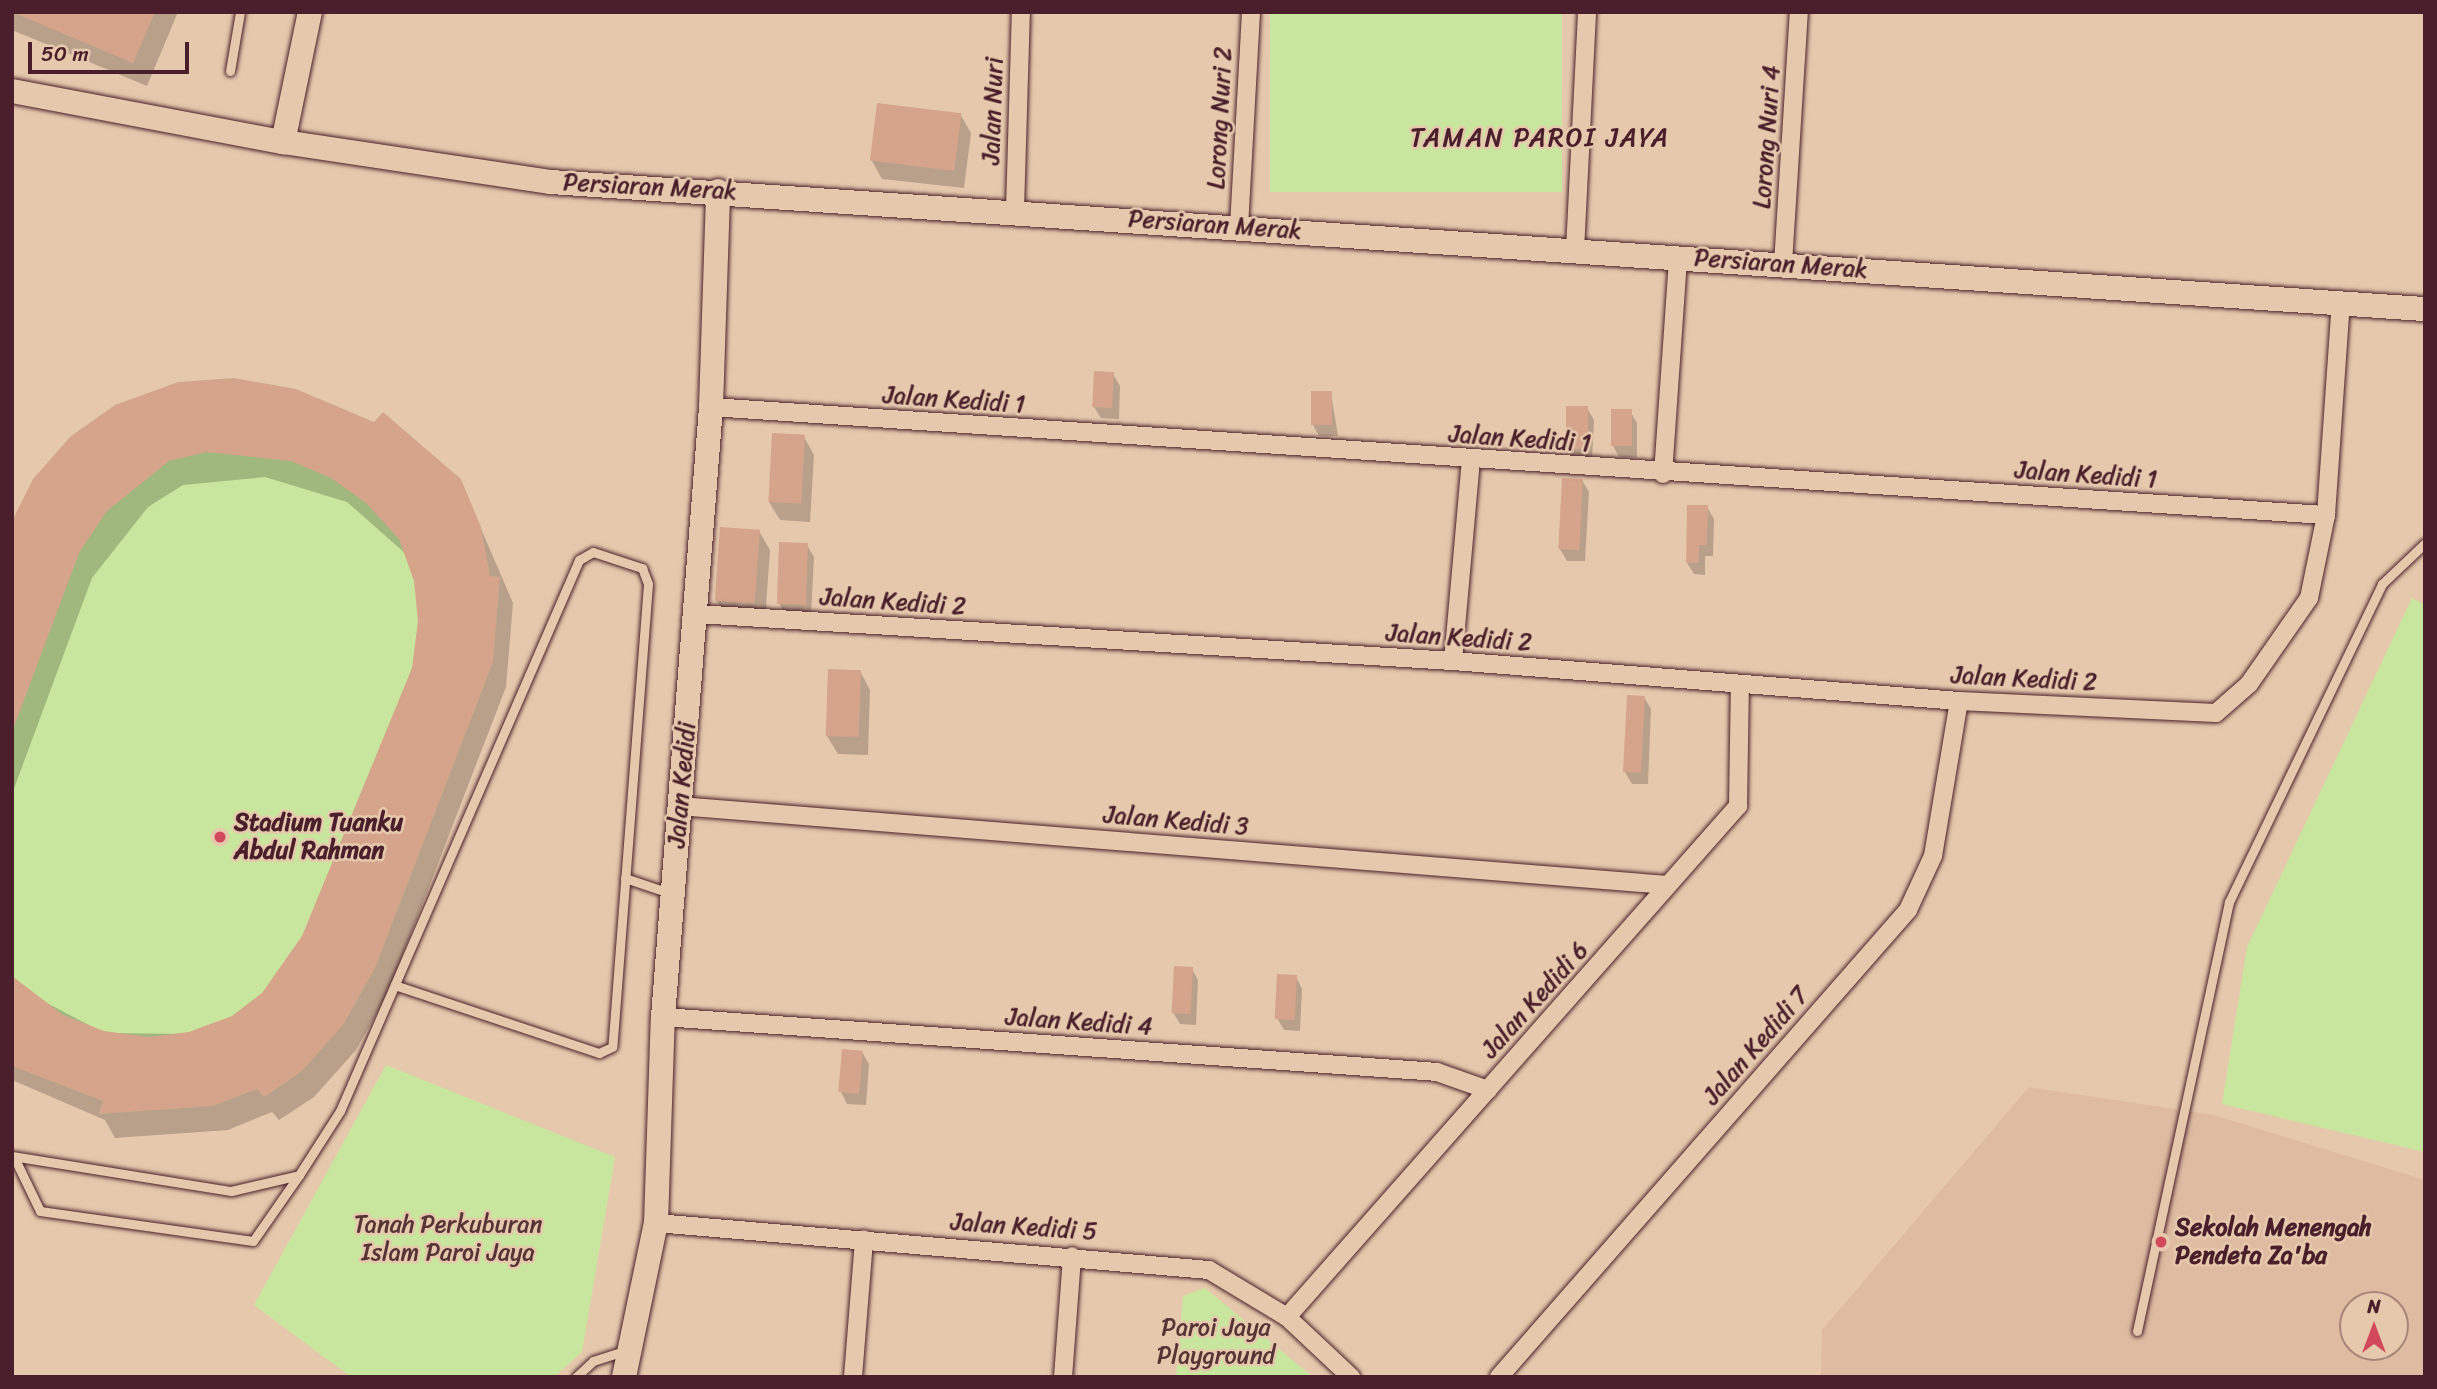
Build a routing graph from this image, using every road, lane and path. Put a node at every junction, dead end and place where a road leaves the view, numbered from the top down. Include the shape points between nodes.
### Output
1 (240, 12) edge
2 (310, 12) edge
3 (1021, 12) edge
4 (1251, 12) edge
5 (1587, 12) edge
6 (1799, 12) edge
7 (230, 71) dead end
8 (12, 91) edge
9 (283, 142) junction
10 (718, 191) junction
11 (1014, 211) junction
12 (1239, 227) junction
13 (1574, 250) junction
14 (1678, 257) junction
15 (1783, 264) junction
16 (2341, 303) junction
17 (2425, 309) edge
18 (711, 407) junction
19 (1471, 461) junction
20 (1663, 474) junction
21 (2326, 515) junction
22 (2425, 543) edge
23 (697, 614) junction
24 (1453, 661) junction
25 (1740, 684) junction
26 (1959, 701) junction
27 (679, 806) junction
28 (625, 877) junction
29 (1668, 885) junction
30 (674, 895) junction
31 (395, 985) junction
32 (663, 1017) junction
33 (1488, 1090) junction
34 (13, 1156) edge
35 (299, 1175) junction
36 (656, 1223) junction
37 (864, 1239) junction
38 (1072, 1255) junction
39 (1287, 1317) junction
40 (2137, 1331) dead end
41 (628, 1349) junction
42 (576, 1377) edge
43 (624, 1377) edge
44 (853, 1377) edge
45 (1063, 1377) edge
46 (1351, 1377) edge
47 (1499, 1377) edge

1 - 7 lane
2 - 9 street
3 - 11 street, Jalan Nuri
4 - 12 street, Lorong Nuri 2
5 - 13 street
6 - 15 street, Lorong Nuri 4
8 - 9 street, Persiaran Merak
9 - 10 street, Persiaran Merak via 551,182
10 - 11 street, Persiaran Merak
10 - 18 street, Jalan Kedidi
11 - 12 street, Persiaran Merak
12 - 13 street, Persiaran Merak
13 - 14 street, Persiaran Merak
14 - 15 street, Persiaran Merak
14 - 20 street
15 - 16 street, Persiaran Merak
16 - 17 street, Persiaran Merak
16 - 21 street
18 - 19 street, Jalan Kedidi 1
18 - 23 street, Jalan Kedidi
19 - 20 street, Jalan Kedidi 1
19 - 24 street
20 - 21 street, Jalan Kedidi 1
21 - 26 street, Jalan Kedidi 2 via 2309,598 2249,684 2216,713
22 - 40 lane via 2382,583 2229,902
23 - 24 street, Jalan Kedidi 2
23 - 27 street, Jalan Kedidi
24 - 25 street, Jalan Kedidi 2
25 - 26 street, Jalan Kedidi 2
25 - 29 street, Jalan Kedidi 6 via 1738,806
26 - 47 street, Jalan Kedidi 7 via 1933,856 1908,910
27 - 29 street, Jalan Kedidi 3
27 - 30 street, Jalan Kedidi
28 - 30 lane
28 - 31 lane via 612,1047 600,1053
28 - 31 lane via 648,583 642,568 585,552
29 - 33 street, Jalan Kedidi 6
30 - 32 street, Jalan Kedidi
31 - 35 lane via 340,1111
32 - 33 street, Jalan Kedidi 4 via 1437,1072
32 - 36 street, Jalan Kedidi
33 - 39 street, Jalan Kedidi 6
34 - 35 lane via 231,1191
34 - 35 lane via 40,1210 253,1241
36 - 37 street, Jalan Kedidi 5
36 - 41 street, Jalan Kedidi
37 - 38 street, Jalan Kedidi 5
37 - 44 street
38 - 39 street, Jalan Kedidi 5 via 1209,1270
38 - 45 street
39 - 46 street, Jalan Kedidi 5
41 - 42 lane via 593,1362
41 - 43 street, Jalan Kedidi

